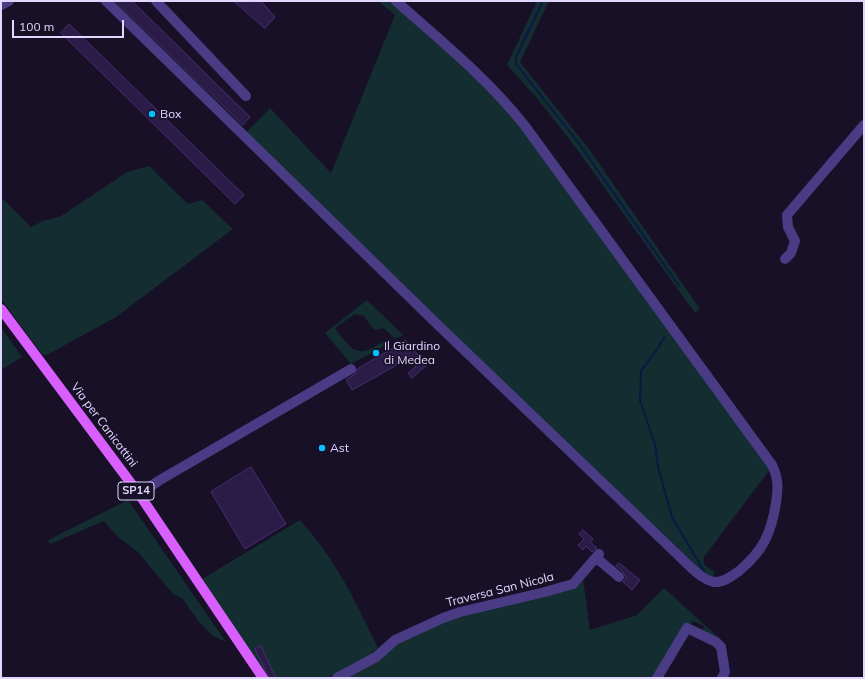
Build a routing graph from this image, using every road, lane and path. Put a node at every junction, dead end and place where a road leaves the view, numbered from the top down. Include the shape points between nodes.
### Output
1 (106, 1) edge
2 (156, 1) edge
3 (396, 1) edge
4 (246, 96) dead end
5 (864, 125) edge
6 (785, 259) dead end
7 (1, 309) edge
8 (1, 319) edge
9 (351, 369) dead end
10 (139, 494) junction
11 (619, 577) dead end
12 (256, 678) edge
13 (263, 678) edge
14 (337, 678) edge
15 (657, 678) edge
16 (722, 678) edge

1 - 3 street via 678,555 708,580 718,582 729,578 757,553 768,536 778,489 772,465 521,119 464,61
2 - 4 street
5 - 6 street via 786,215 788,227 795,241 791,253
7 - 10 main road, Via per Canicattini / SP14
8 - 12 main road, Via per Canicattini / SP14 via 134,498
9 - 10 street
10 - 13 main road, Via per Canicattini / SP14
11 - 14 street, Traversa San Nicola via 597,556 573,584 443,618 395,640 376,657
15 - 16 street via 687,628 716,642 720,647 725,672

